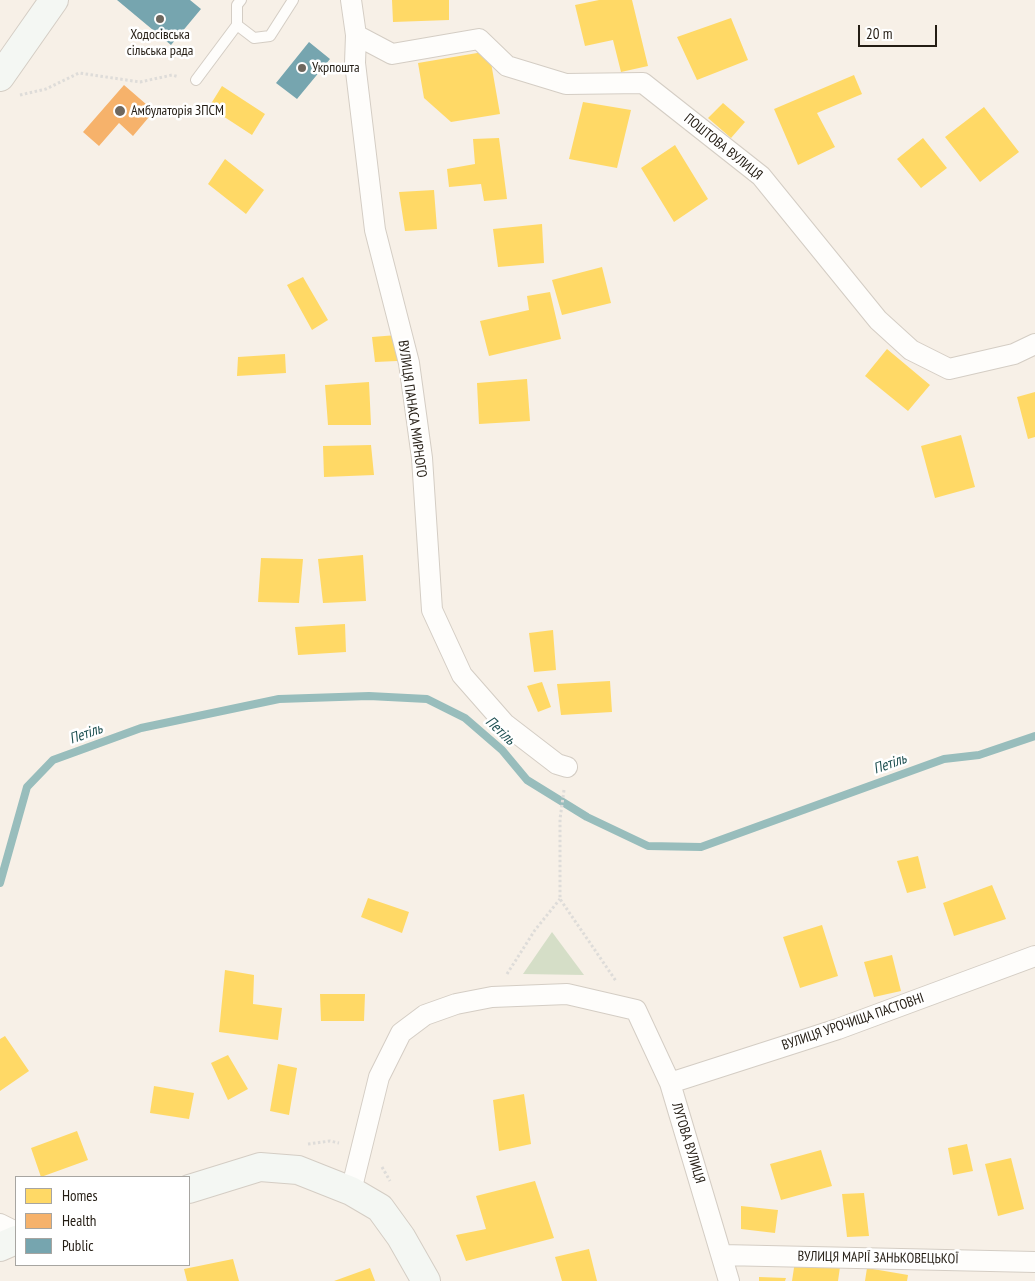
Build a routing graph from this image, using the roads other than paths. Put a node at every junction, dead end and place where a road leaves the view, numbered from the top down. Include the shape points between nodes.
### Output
1 (54, 0) edge
2 (241, 0) edge
3 (293, 0) edge
4 (351, 0) edge
5 (236, 25) junction
6 (356, 35) junction
7 (196, 80) road end
8 (9, 86) edge
9 (1035, 344) edge
10 (567, 768) road end
11 (1035, 956) edge
12 (670, 1083) junction
13 (190, 1189) edge
14 (351, 1191) junction
15 (0, 1224) edge
16 (15, 1232) edge
17 (15, 1240) edge
18 (0, 1247) edge
19 (722, 1254) junction
20 (1035, 1262) edge
21 (426, 1281) edge
22 (729, 1281) edge

1 - 8 street
2 - 5 lane via 237,5
3 - 5 lane via 270,36 254,38
4 - 6 street, ВУЛИЦЯ ПАНАСА МИРНОГО
5 - 7 lane
6 - 9 street, ПОШТОВА ВУЛИЦЯ via 392,54 479,39 508,66 566,84 643,83 761,176 878,320 911,350 949,369 1014,354
6 - 10 street, ВУЛИЦЯ ПАНАСА МИРНОГО via 355,63 375,230 409,363 422,458 432,610 462,675 505,724 557,764
11 - 12 street, ВУЛИЦЯ УРОЧИЩА ПАСТОВНІ via 838,1029
12 - 14 street, ЛУГОВА ВУЛИЦЯ via 636,1010 567,994 492,997 456,1004 425,1015 401,1033 379,1077
12 - 19 street, ЛУГОВА ВУЛИЦЯ
13 - 14 street via 260,1167 298,1170
14 - 21 street via 380,1208
15 - 16 street
17 - 18 street
19 - 20 street, ВУЛИЦЯ МАРІЇ ЗАНЬКОВЕЦЬКОЇ
19 - 22 street, ЛУГОВА ВУЛИЦЯ

